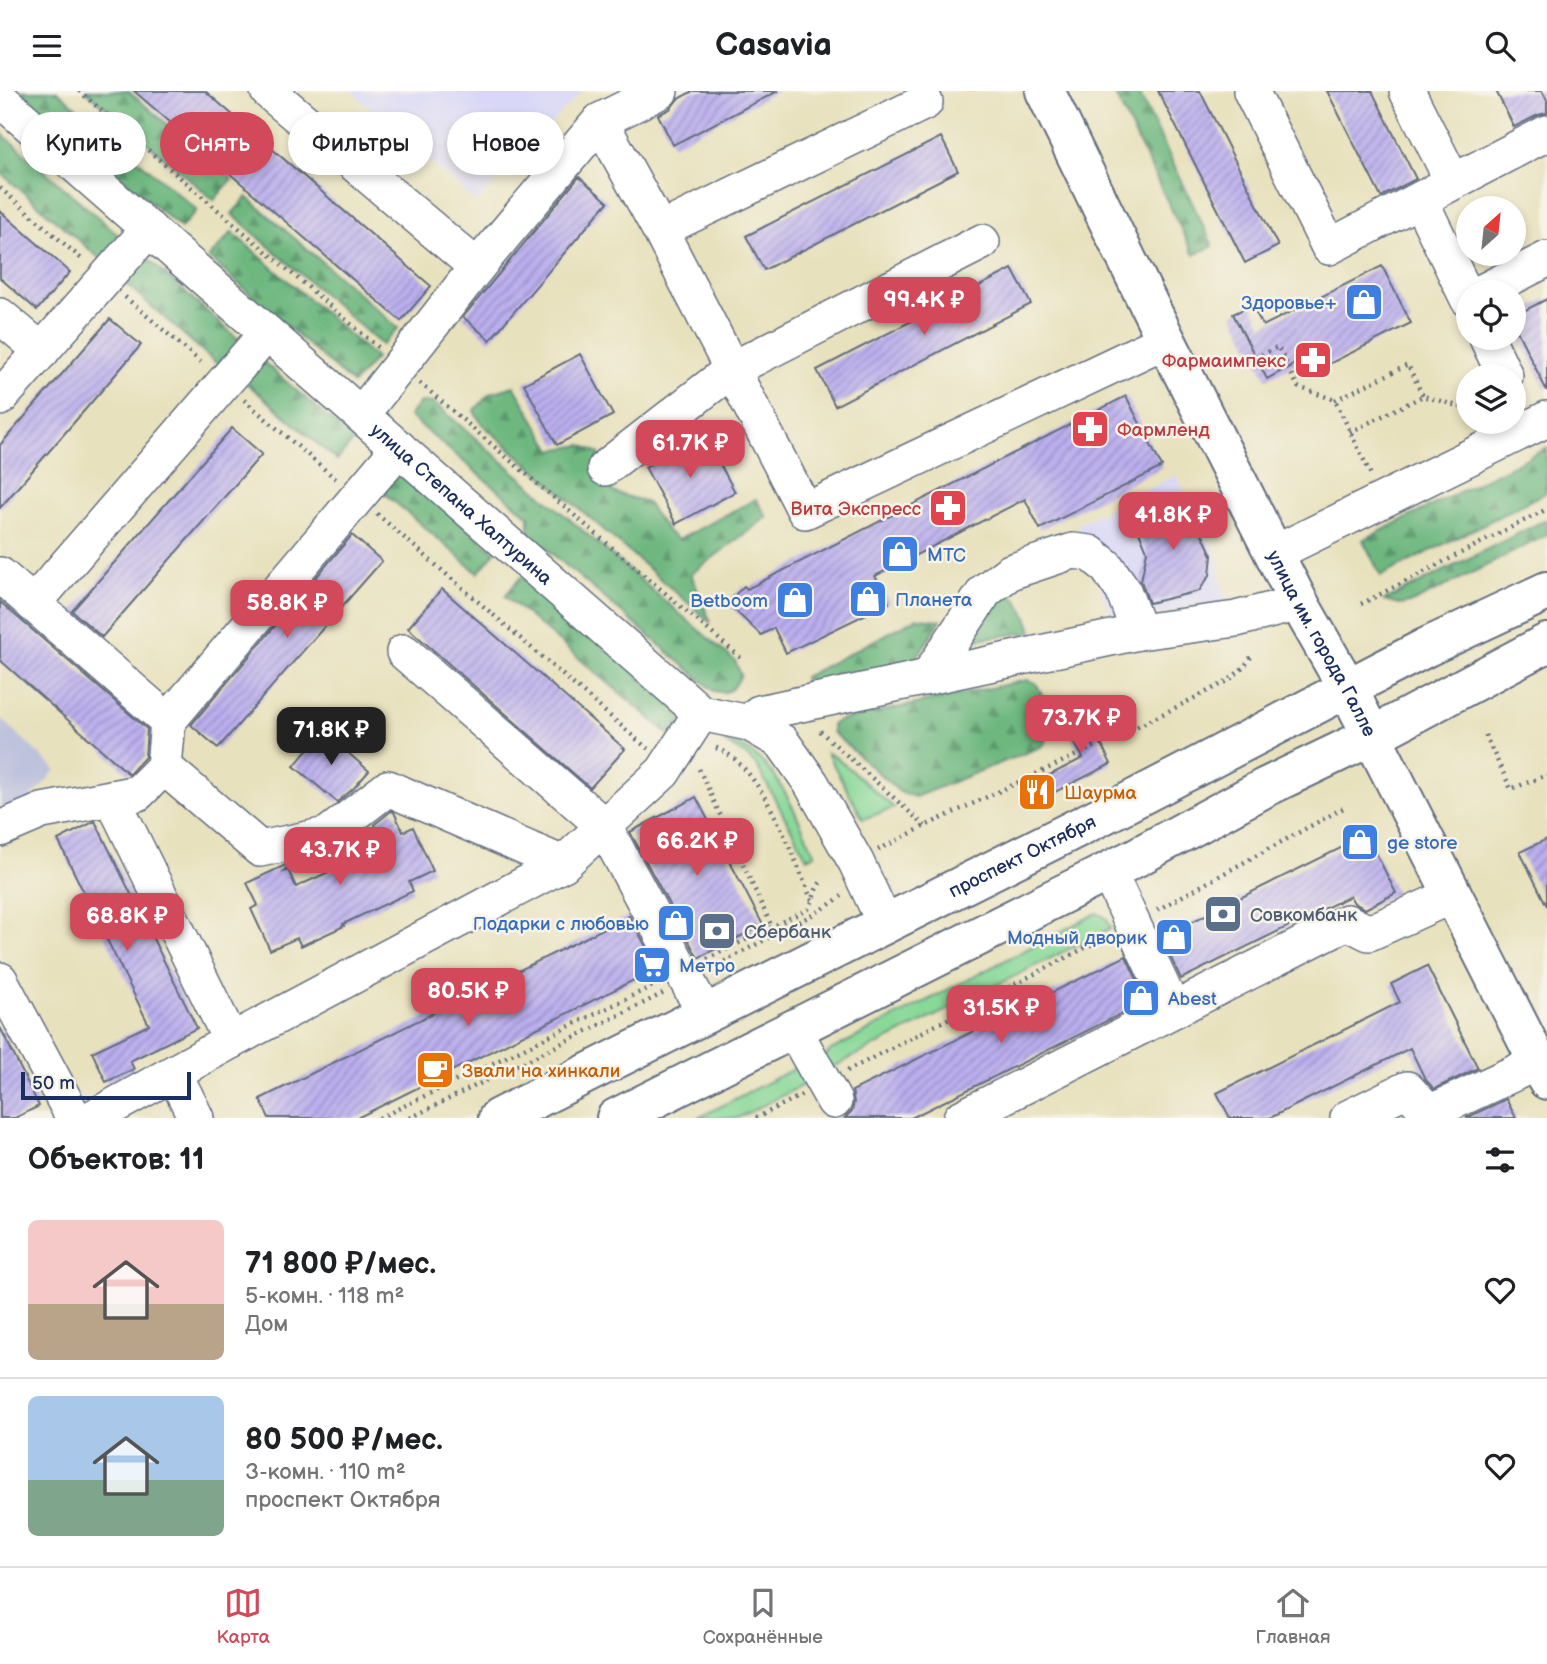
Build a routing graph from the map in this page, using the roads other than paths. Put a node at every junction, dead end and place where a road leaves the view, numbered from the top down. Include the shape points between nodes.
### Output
1 (268, 91) edge
2 (660, 91) edge
3 (1045, 91) edge
4 (1251, 91) edge
5 (1407, 91) edge
6 (0, 99) edge
7 (925, 102) dead end
8 (600, 121) junction
9 (1547, 133) edge
10 (1453, 182) junction
11 (1420, 199) junction
12 (149, 229) junction
13 (660, 230) junction
14 (982, 242) dead end
15 (1547, 259) edge
16 (477, 267) junction
17 (1459, 280) edge
18 (1506, 280) edge
19 (0, 316) edge
20 (267, 333) junction
21 (1166, 339) junction
22 (42, 351) junction
23 (732, 370) junction
24 (0, 398) edge
25 (1526, 408) edge
26 (361, 415) junction
27 (1539, 423) edge
28 (399, 448) junction
29 (605, 468) dead end
30 (1275, 553) junction
31 (0, 575) edge
32 (1547, 591) edge
33 (1298, 603) junction
34 (33, 604) junction
35 (1139, 632) junction
36 (1547, 643) edge
37 (404, 652) dead end
38 (928, 677) junction
39 (1348, 689) junction
40 (701, 713) junction
41 (168, 721) junction
42 (750, 723) junction
43 (1372, 736) junction
44 (164, 767) junction
45 (112, 798) junction
46 (1113, 810) junction
47 (604, 826) junction
48 (0, 829) edge
49 (563, 864) junction
50 (1122, 864) junction
51 (1453, 895) junction
52 (885, 924) junction
53 (0, 980) edge
54 (692, 989) junction
55 (1173, 1010) junction
56 (793, 1028) junction
57 (232, 1041) junction
58 (1542, 1071) edge
59 (174, 1073) junction
60 (830, 1092) road end
61 (74, 1118) edge
62 (92, 1118) edge
63 (196, 1118) edge
64 (498, 1118) edge
65 (616, 1118) edge
66 (961, 1118) edge
67 (1348, 1118) edge

1 - 16 street
2 - 8 street
3 - 21 main road, улица им. города Галле
4 - 11 street via 1329,247
5 - 10 street
6 - 12 street, улица Степана Халтурина
7 - 13 street
8 - 13 street
8 - 16 street
9 - 10 street
10 - 11 street
11 - 17 street
12 - 20 street, улица Степана Халтурина
12 - 22 street
13 - 23 street
14 - 23 street
15 - 18 street
16 - 26 street
19 - 22 street
20 - 26 street, улица Степана Халтурина
20 - 34 street
21 - 23 street via 805,511
21 - 30 main road, улица им. города Галле
22 - 24 street
23 - 29 street
25 - 27 street
26 - 28 street, улица Степана Халтурина
27 - 30 street
28 - 40 street, улица Степана Халтурина
28 - 41 street
30 - 33 main road, улица им. города Галле
31 - 34 street
32 - 39 main road, проспект Октября
33 - 35 street via 1236,619
33 - 39 main road, улица им. города Галле
34 - 41 street
35 - 38 street
35 - 38 street via 1123,590 1106,566 1090,553 1073,551 1010,572 985,591
36 - 43 main road
37 - 47 street
38 - 42 street via 759,713
39 - 43 main road, улица им. города Галле
39 - 46 main road, проспект Октября
40 - 42 street, улица Степана Халтурина
40 - 47 street via 663,772
41 - 44 street
42 - 52 street, улица Степана Халтурина via 782,742 798,761 851,875
43 - 50 main road
43 - 51 main road, улица им. города Галле
44 - 45 street via 138,793
44 - 49 street via 260,849 327,835 388,788
45 - 48 street via 42,811
45 - 57 street
46 - 50 main road
46 - 52 main road, проспект Октября
47 - 49 street
47 - 54 street
49 - 57 street
50 - 55 street via 1132,924
50 - 56 main road
51 - 55 street via 1368,933 1347,922
51 - 58 main road, улица им. города Галле
52 - 54 main road, проспект Октября
53 - 61 street
54 - 64 main road, проспект Октября
55 - 66 street
56 - 60 street
56 - 65 main road
57 - 59 street
58 - 67 street via 1429,1113 1407,1089
59 - 62 street
59 - 63 street

